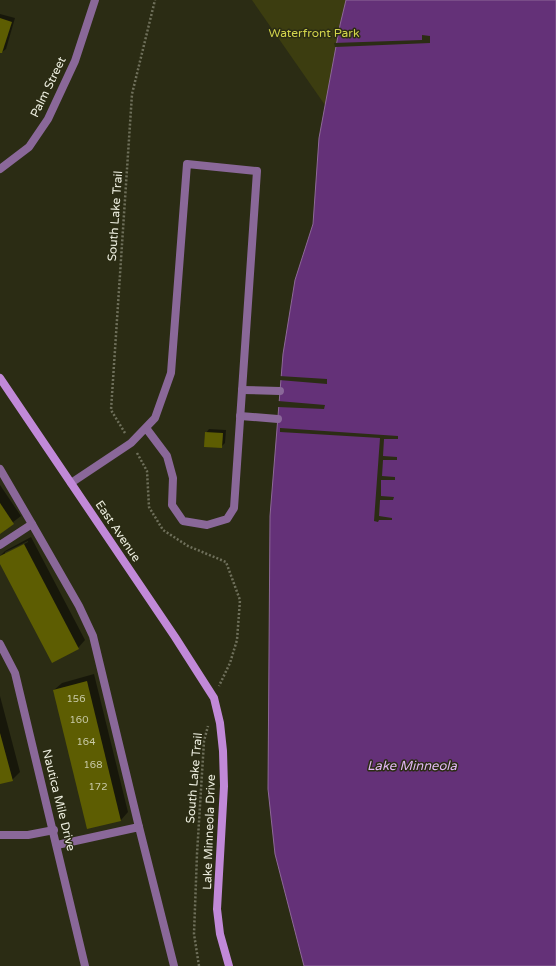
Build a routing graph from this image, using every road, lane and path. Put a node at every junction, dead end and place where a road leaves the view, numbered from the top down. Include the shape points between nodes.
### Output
1 (95, 0) edge
2 (155, 0) edge
3 (0, 169) edge
4 (0, 378) edge
5 (242, 390) junction
6 (280, 391) dead end
7 (240, 416) junction
8 (278, 419) dead end
9 (146, 428) junction
10 (124, 433) dead end
11 (136, 452) dead end
12 (0, 469) edge
13 (71, 483) junction
14 (32, 524) junction
15 (0, 545) edge
16 (0, 644) edge
17 (214, 698) junction
18 (209, 720) dead end
19 (139, 827) junction
20 (54, 830) junction
21 (0, 835) edge
22 (57, 845) junction
23 (85, 966) edge
24 (174, 966) edge
25 (199, 966) edge
26 (229, 966) edge

1 - 3 street, Palm Street via 75,61 48,119 29,147
2 - 10 path, South Lake Trail via 132,94 111,410
4 - 13 street, East Avenue
5 - 6 street
5 - 7 street
5 - 9 street via 257,171 187,164 171,373 155,418
7 - 8 street
7 - 9 street via 234,508 227,519 207,525 183,521 172,505 173,478 167,456
9 - 13 street via 131,443
11 - 17 path via 147,471 149,507 163,530 188,546 226,562 240,600 237,640 230,664
12 - 14 street
13 - 17 street, East Avenue
14 - 15 street
14 - 19 street via 79,606 93,636
16 - 20 street, Nautica Mile Drive via 15,673
17 - 26 street, Lake Minneola Drive via 224,751 217,909 220,934
18 - 25 path, South Lake Trail via 204,741 197,854 194,934
19 - 22 street
19 - 24 street
20 - 21 street via 28,835
20 - 22 street, Nautica Mile Drive
22 - 23 street, Nautica Mile Drive

